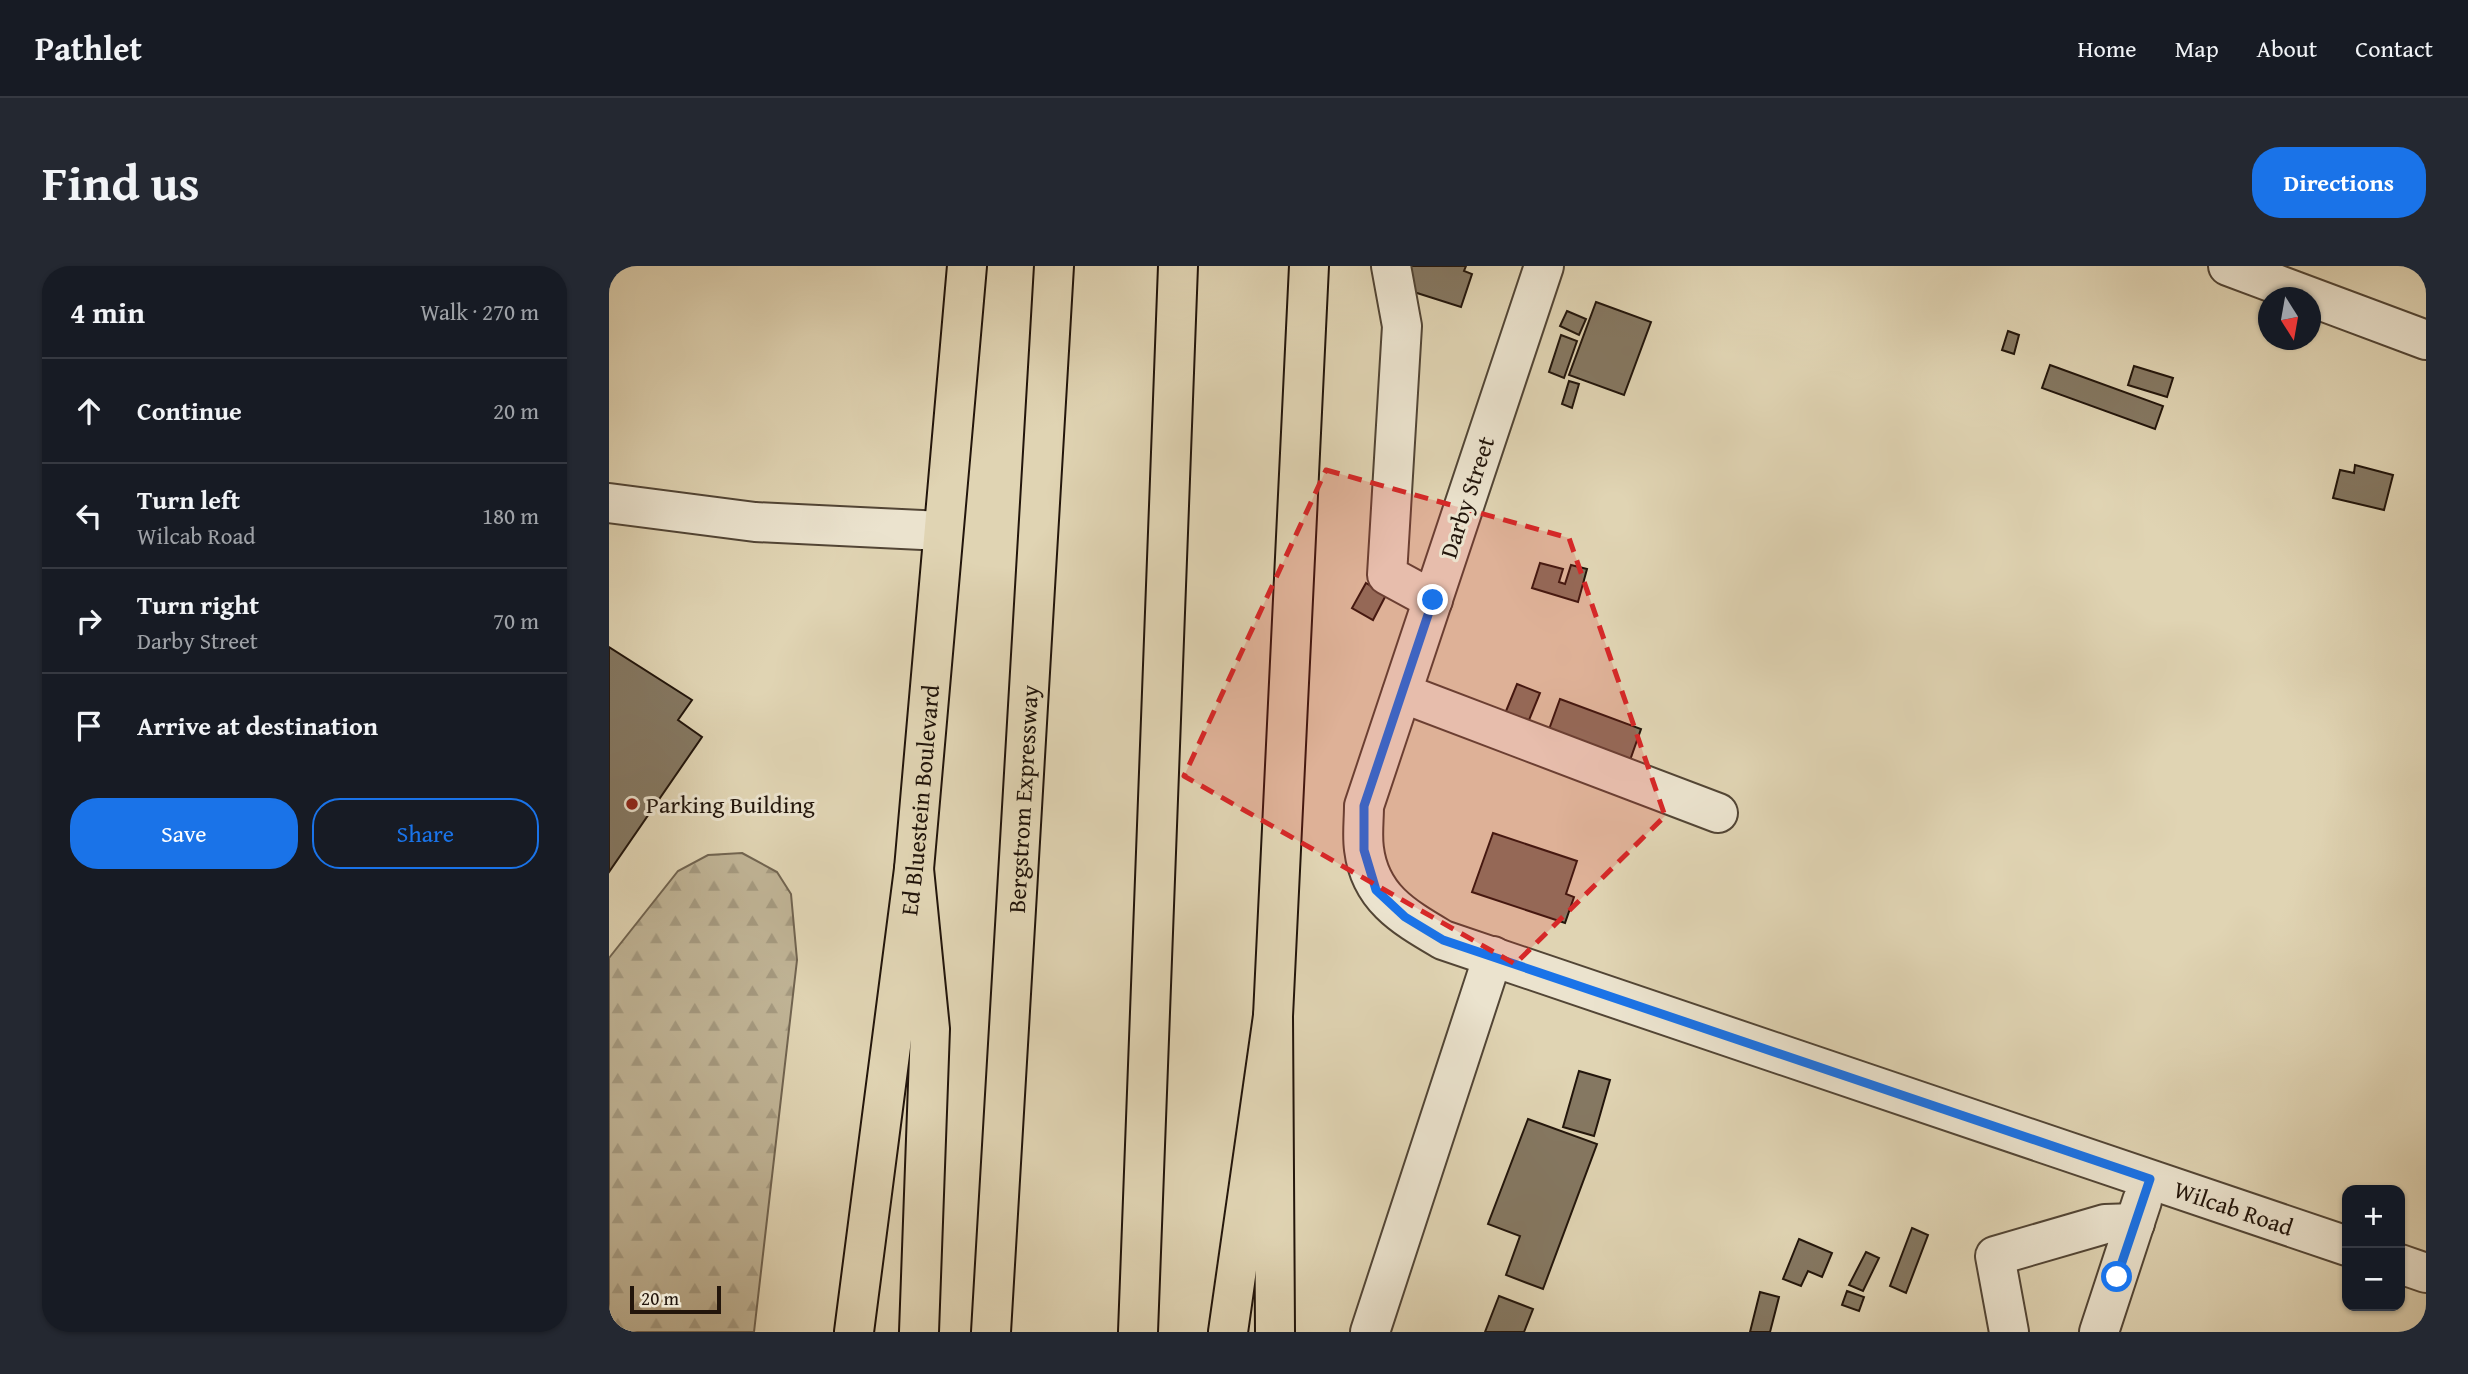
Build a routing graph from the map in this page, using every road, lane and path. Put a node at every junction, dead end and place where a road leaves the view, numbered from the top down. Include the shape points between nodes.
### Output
1 (967, 266) edge
2 (1054, 266) edge
3 (1178, 266) edge
4 (1309, 266) edge
5 (1391, 266) edge
6 (1544, 266) edge
7 (2228, 266) edge
8 (2426, 340) edge
9 (609, 503) edge
10 (943, 531) junction
11 (1433, 600) junction
12 (1402, 693) junction
13 (1718, 813) dead end
14 (914, 869) junction
15 (1376, 890) joint
16 (1493, 956) junction
17 (1273, 1016) junction
18 (2150, 1179) junction
19 (2135, 1223) junction
20 (2342, 1244) edge
21 (2405, 1266) edge
22 (2426, 1273) edge
23 (854, 1332) edge
24 (919, 1332) edge
25 (991, 1332) edge
26 (1138, 1332) edge
27 (1228, 1332) edge
28 (1275, 1332) edge
29 (1370, 1332) edge
30 (2009, 1332) edge
31 (2099, 1332) edge

1 - 10 main road, Ed Bluestein Boulevard
2 - 25 main road, Bergstrom Expressway
3 - 26 main road
4 - 17 main road
5 - 11 street via 1402,326 1387,575
6 - 11 street, Darby Street
7 - 8 street
9 - 10 street via 755,522
10 - 14 main road, Ed Bluestein Boulevard
11 - 12 street, Darby Street
12 - 13 street
12 - 15 street, Darby Street via 1364,806 1364,850
14 - 23 main road, Ed Bluestein Boulevard
14 - 24 main road via 930,1029
15 - 16 street, Wilcab Road via 1405,917 1443,940
16 - 18 street, Wilcab Road
16 - 29 street
17 - 27 main road
17 - 28 main road
18 - 19 street
18 - 20 street, Wilcab Road
19 - 30 street via 2105,1224 1995,1256
19 - 31 street
21 - 22 street

